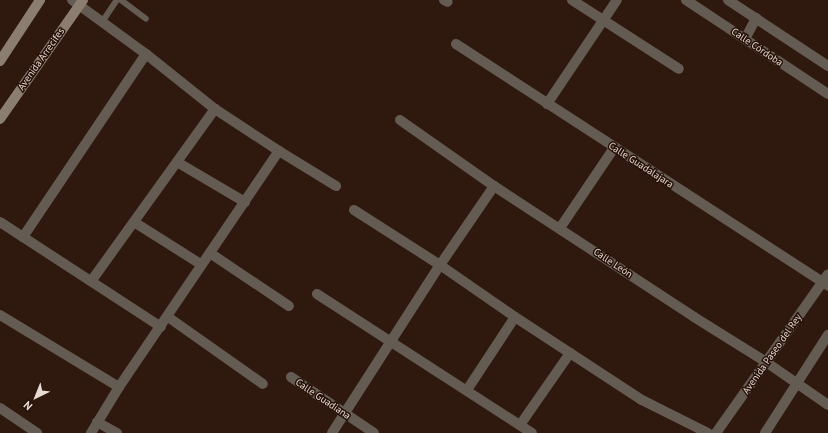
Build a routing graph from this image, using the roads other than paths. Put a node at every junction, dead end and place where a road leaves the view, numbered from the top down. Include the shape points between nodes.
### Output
1 (40, 0) edge
2 (117, 0) edge
3 (121, 0) edge
4 (572, 0) edge
5 (617, 0) edge
6 (686, 0) edge
7 (728, 0) edge
8 (78, 2) edge
9 (756, 18) junction
10 (146, 19) dead end
11 (602, 20) junction
12 (102, 22) junction
13 (745, 39) junction
14 (456, 44) dead end
15 (146, 54) junction
16 (0, 61) edge
17 (828, 66) edge
18 (680, 69) dead end
19 (828, 94) edge
20 (547, 104) junction
21 (215, 109) junction
22 (0, 119) edge
23 (400, 120) dead end
24 (614, 148) junction
25 (279, 151) junction
26 (177, 162) junction
27 (336, 186) dead end
28 (494, 186) junction
29 (245, 202) junction
30 (354, 210) dead end
31 (0, 222) edge
32 (134, 222) junction
33 (560, 228) junction
34 (23, 237) junction
35 (210, 254) junction
36 (202, 265) junction
37 (440, 265) junction
38 (92, 280) junction
39 (826, 281) edge
40 (317, 294) dead end
41 (289, 306) dead end
42 (0, 315) edge
43 (168, 317) junction
44 (514, 317) junction
45 (160, 327) junction
46 (828, 335) edge
47 (392, 342) junction
48 (570, 353) junction
49 (766, 362) junction
50 (291, 377) dead end
51 (263, 384) dead end
52 (797, 384) junction
53 (119, 387) junction
54 (467, 390) junction
55 (828, 405) edge
56 (0, 408) edge
57 (345, 413) junction
58 (97, 422) junction
59 (520, 425) junction
60 (37, 433) edge
61 (91, 433) edge
62 (116, 433) edge
63 (332, 433) edge
64 (374, 433) edge
65 (532, 433) edge
66 (708, 433) edge
67 (716, 433) edge
68 (764, 433) edge

1 - 16 main road
2 - 12 lane
3 - 10 lane
4 - 11 street
5 - 11 street
6 - 13 street, Calle Córdoba
7 - 9 street
8 - 12 street
8 - 22 main road, Avenida Arrecifes
9 - 13 street
9 - 17 street
11 - 18 street
11 - 20 street
12 - 15 street
13 - 19 street, Calle Córdoba
14 - 20 street, Calle Guadalajara
15 - 21 street
15 - 34 street
20 - 24 street, Calle Guadalajara
21 - 25 street
21 - 26 street
23 - 28 street, Calle León
24 - 33 street
24 - 39 street, Calle Guadalajara
25 - 27 street
25 - 29 street
26 - 29 street
26 - 32 street
28 - 33 street, Calle León
28 - 37 street
29 - 35 street
30 - 37 street
31 - 34 street
32 - 36 street
32 - 38 street
33 - 49 street, Calle León
34 - 38 street
35 - 36 street
35 - 41 street
36 - 43 street
37 - 44 street
37 - 47 street
38 - 45 street
39 - 49 street, Avenida Paseo del Rey
40 - 47 street
42 - 53 street
43 - 45 street
43 - 51 street
44 - 48 street
44 - 54 street
45 - 53 street
46 - 52 street
47 - 54 street
47 - 57 street
48 - 59 street
48 - 66 street via 642,400
49 - 52 street, Calle León
49 - 67 street, Avenida Paseo del Rey
50 - 57 street, Calle Guadiana
52 - 55 street, Calle León
52 - 68 street
53 - 58 street
54 - 59 street
56 - 60 street
57 - 63 street
57 - 64 street, Calle Guadiana
58 - 61 street
58 - 62 street
59 - 65 street

